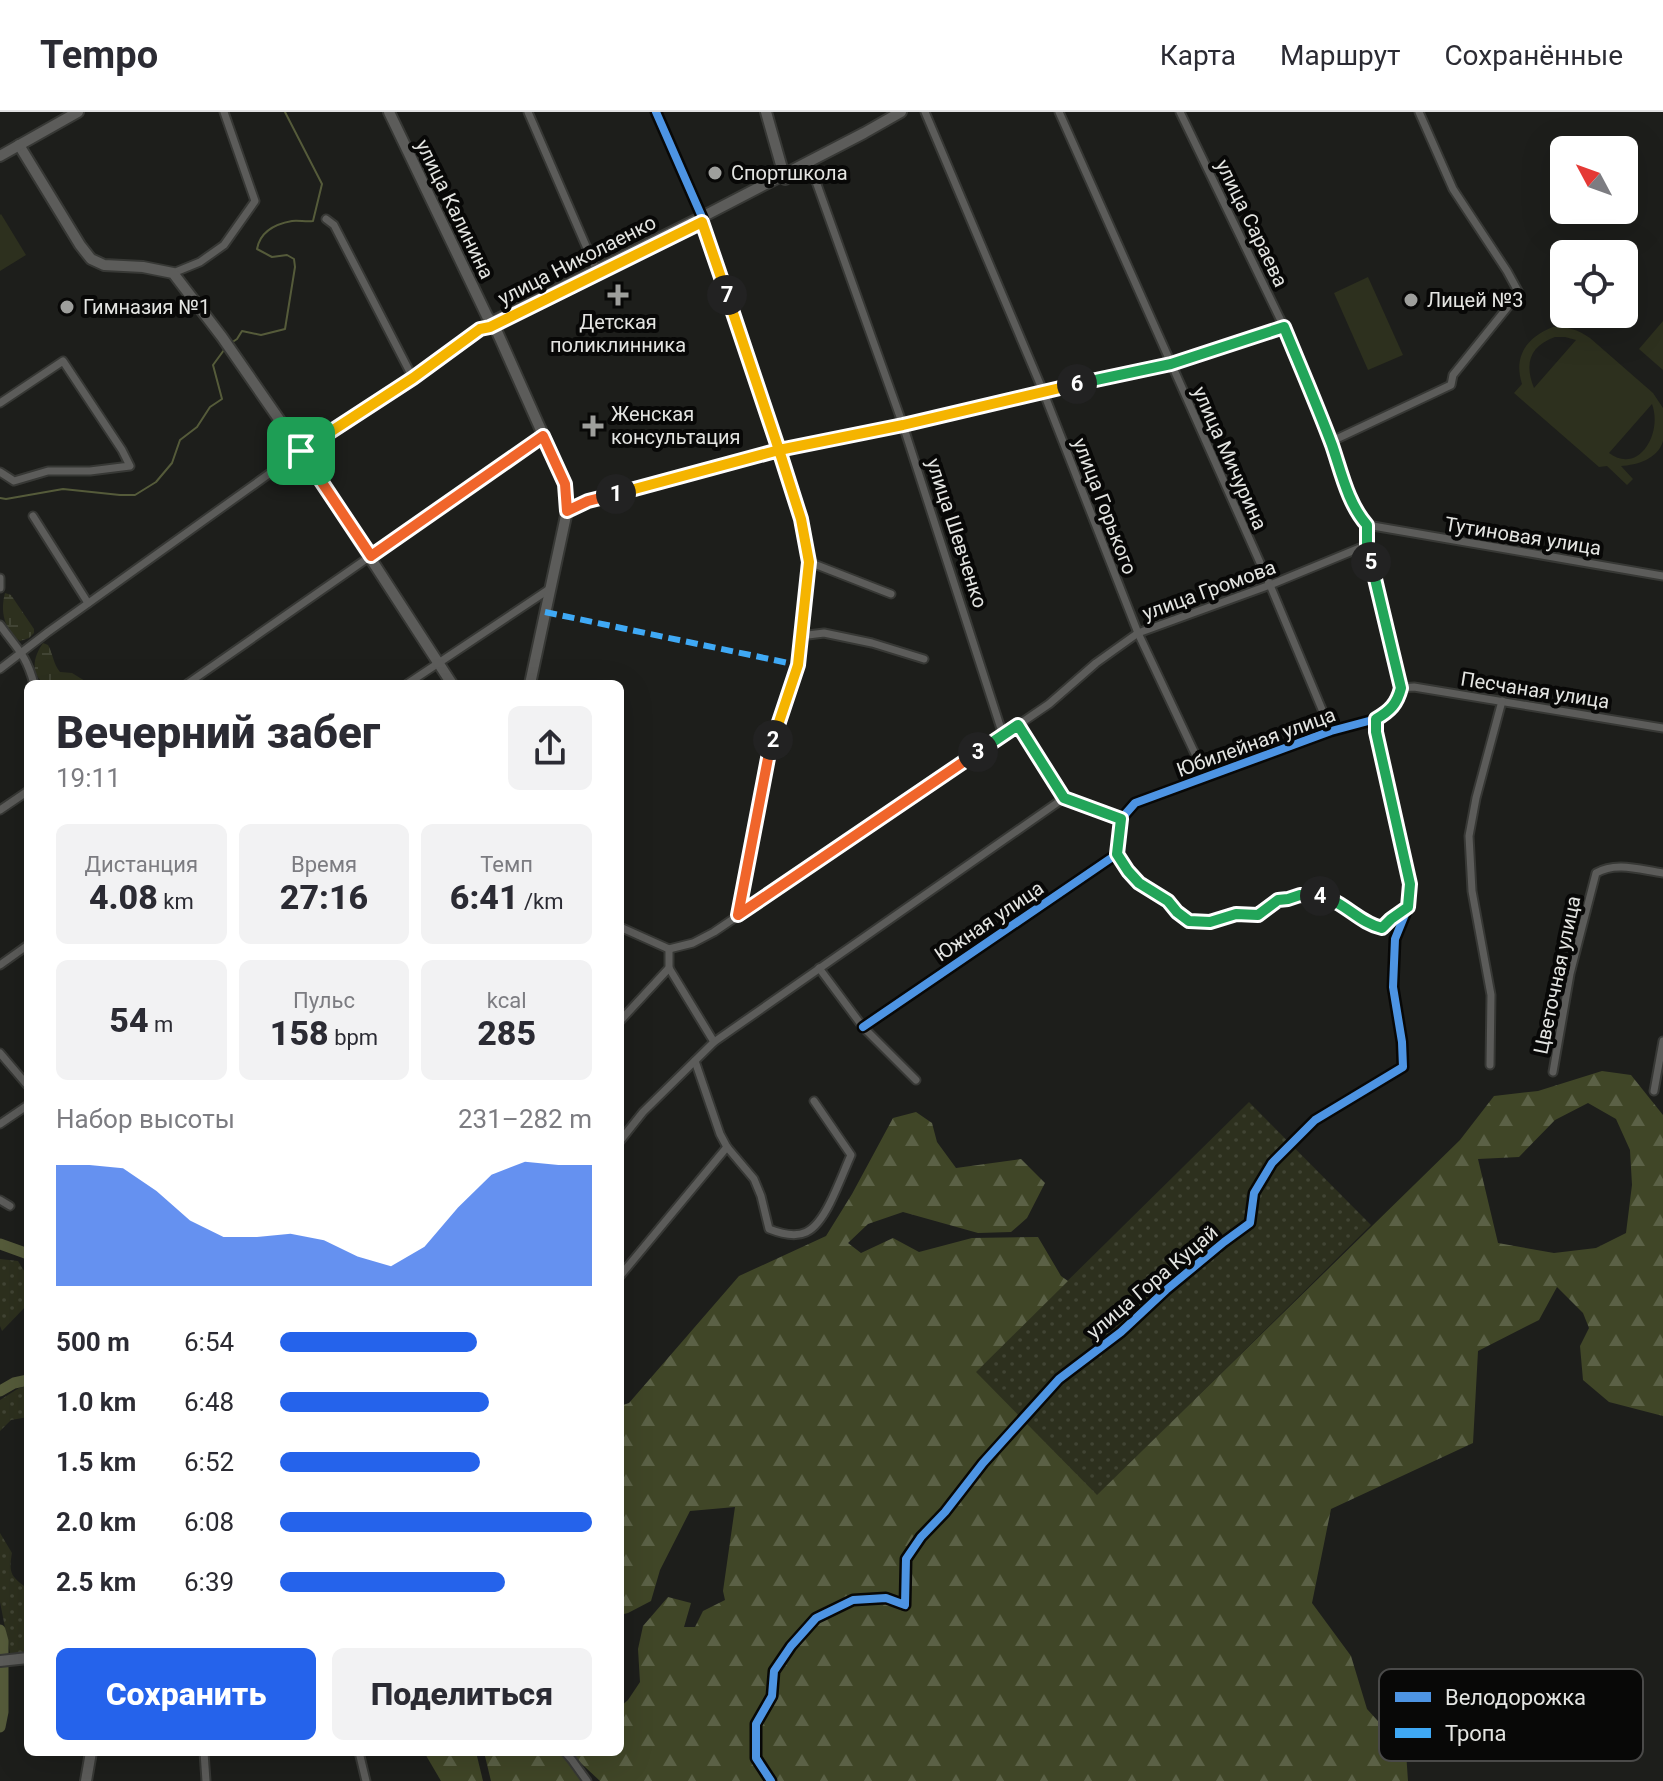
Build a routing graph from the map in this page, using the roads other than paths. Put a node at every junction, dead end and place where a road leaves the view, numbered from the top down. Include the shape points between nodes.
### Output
1 (78, 112) edge
2 (224, 112) edge
3 (389, 112) edge
4 (528, 112) edge
5 (656, 112) edge
6 (766, 112) edge
7 (901, 112) edge
8 (913, 112) edge
9 (925, 112) edge
10 (1059, 112) edge
11 (1180, 112) edge
12 (1419, 112) edge
13 (19, 145) junction
14 (0, 156) edge
15 (809, 164) junction
16 (784, 177) junction
17 (326, 219) dead end
18 (702, 219) junction
19 (596, 269) junction
20 (173, 273) junction
21 (489, 324) junction
22 (1284, 327) junction
23 (1171, 364) junction
24 (413, 378) junction
25 (1043, 391) junction
26 (0, 403) edge
27 (903, 425) junction
28 (542, 437) junction
29 (1330, 442) junction
30 (779, 450) junction
31 (301, 451) junction
32 (0, 472) edge
33 (567, 511) junction
34 (33, 516) dead end
35 (1367, 525) junction
36 (1367, 545) junction
37 (371, 556) junction
38 (809, 562) junction
39 (1663, 576) edge
40 (0, 578) edge
41 (1270, 585) junction
42 (0, 588) edge
43 (549, 589) junction
44 (891, 594) dead end
45 (88, 603) junction
46 (0, 625) edge
47 (1138, 633) junction
48 (800, 636) junction
49 (22, 653) junction
50 (924, 659) dead end
51 (438, 662) junction
52 (0, 669) edge
53 (33, 680) edge
54 (193, 680) edge
55 (413, 680) edge
56 (449, 680) edge
57 (530, 680) edge
58 (1400, 684) junction
59 (1502, 701) junction
60 (1376, 719) junction
61 (1018, 725) junction
62 (1663, 728) edge
63 (1331, 731) junction
64 (1003, 735) junction
65 (1206, 777) junction
66 (24, 794) edge
67 (1064, 798) junction
68 (0, 810) edge
69 (1121, 819) junction
70 (1117, 854) junction
71 (1663, 873) edge
72 (1408, 907) junction
73 (738, 915) junction
74 (624, 929) edge
75 (24, 948) edge
76 (669, 949) junction
77 (0, 965) edge
78 (669, 968) junction
79 (819, 968) junction
80 (624, 1017) edge
81 (863, 1027) junction
82 (1663, 1041) edge
83 (714, 1042) junction
84 (0, 1053) edge
85 (695, 1061) junction
86 (1490, 1065) dead end
87 (1553, 1072) dead end
88 (916, 1080) dead end
89 (24, 1081) edge
90 (1654, 1091) dead end
91 (814, 1101) dead end
92 (24, 1108) edge
93 (0, 1124) edge
94 (624, 1136) edge
95 (727, 1147) junction
96 (0, 1200) edge
97 (10, 1206) dead end
98 (624, 1271) edge
99 (24, 1660) edge
100 (0, 1662) edge
101 (90, 1756) edge
102 (204, 1756) edge
103 (360, 1756) edge
104 (568, 1756) edge
105 (86, 1781) edge
106 (206, 1781) edge
107 (366, 1781) edge
108 (587, 1781) edge
109 (771, 1781) edge

1 - 13 main road
2 - 20 street via 255,201 224,245
3 - 21 main road, улица Калинина
4 - 19 street
5 - 18 street
6 - 16 main road
7 - 15 main road, улица Николаенко
8 - 15 main road, улица Николаенко
9 - 25 street, улица Горького
10 - 23 street, улица Мичурина
11 - 22 street, улица Сараева
12 - 29 street via 1453,189 1519,293 1453,375 1451,385
13 - 14 main road
13 - 20 main road via 91,259
15 - 16 main road, улица Николаенко
15 - 27 street, улица Шевченко
16 - 18 main road, улица Николаенко
17 - 24 street via 334,225
18 - 19 main road, улица Николаенко
18 - 21 main road, улица Николаенко
18 - 30 street
19 - 21 main road, улица Николаенко
20 - 31 main road
21 - 24 main road, улица Николаенко
21 - 28 main road, улица Калинина
22 - 23 street
22 - 29 street, улица Сараева
23 - 25 street
23 - 41 street, улица Мичурина
24 - 31 main road, улица Николаенко
25 - 27 street
25 - 47 street, улица Горького
26 - 32 street via 63,361 130,466 48,471 14,481
27 - 30 street
27 - 64 street, улица Шевченко
28 - 33 main road, улица Калинина via 565,484
28 - 37 street
28 - 43 main road via 562,485 564,510
29 - 35 street, улица Сараева via 1353,505
30 - 33 street
30 - 38 street
31 - 37 main road
31 - 45 street, улица Николаенко
33 - 43 main road, улица Калинина
34 - 45 street
35 - 36 street, улица Сараева
35 - 39 street, Тутиновая улица
36 - 41 street, улица Громова
36 - 58 street, улица Сараева
37 - 51 main road
37 - 54 street
38 - 44 street
38 - 48 street
40 - 42 street
41 - 47 street, улица Громова
41 - 63 street, улица Мичурина
43 - 51 street
43 - 57 main road, улица Калинина
45 - 49 street, улица Николаенко
46 - 49 street
47 - 61 street, улица Громова
47 - 65 street, улица Горького
48 - 50 street via 824,633
48 - 73 street via 798,665 769,753
49 - 52 street, улица Николаенко
49 - 53 street
51 - 55 street
51 - 56 main road
58 - 59 street, Песчаная улица
58 - 60 street via 1392,709
59 - 62 street, Песчаная улица
59 - 86 street via 1469,836 1472,891 1491,995
60 - 63 street, Юбилейная улица
60 - 72 street, улица Гора Куцай via 1410,884
61 - 64 street, улица Громова
61 - 67 street
63 - 65 street, Юбилейная улица
64 - 73 street, улица Громова
65 - 69 street, Юбилейная улица via 1135,803
66 - 68 street
67 - 69 street
67 - 79 street
69 - 70 street
70 - 72 street via 1139,883 1189,921 1258,915 1278,900 1314,895 1382,928
70 - 81 street, Южная улица
71 - 87 street, Цветочная улица via 1614,866 1596,873 1570,974
72 - 109 street, улица Гора Куцай via 1395,939 1393,987 1403,1067 1315,1120 1272,1163 1254,1193 1250,1223 1059,1379 906,1559 905,1605 886,1598 853,1600 816,1618 791,1646 774,1671 772,1696 756,1724 756,1758
73 - 76 street, улица Громова via 693,943
74 - 76 street
75 - 77 street
76 - 78 street
78 - 80 street
78 - 83 street
79 - 81 street
79 - 83 street
81 - 88 street
82 - 90 street
83 - 85 street
84 - 89 street
85 - 94 street
85 - 95 street
91 - 95 street via 851,1155 820,1224 807,1232 781,1234 769,1229 754,1179
92 - 93 street
95 - 98 street
96 - 97 street
99 - 100 main road
101 - 105 main road
102 - 106 street
103 - 107 street
104 - 108 street

